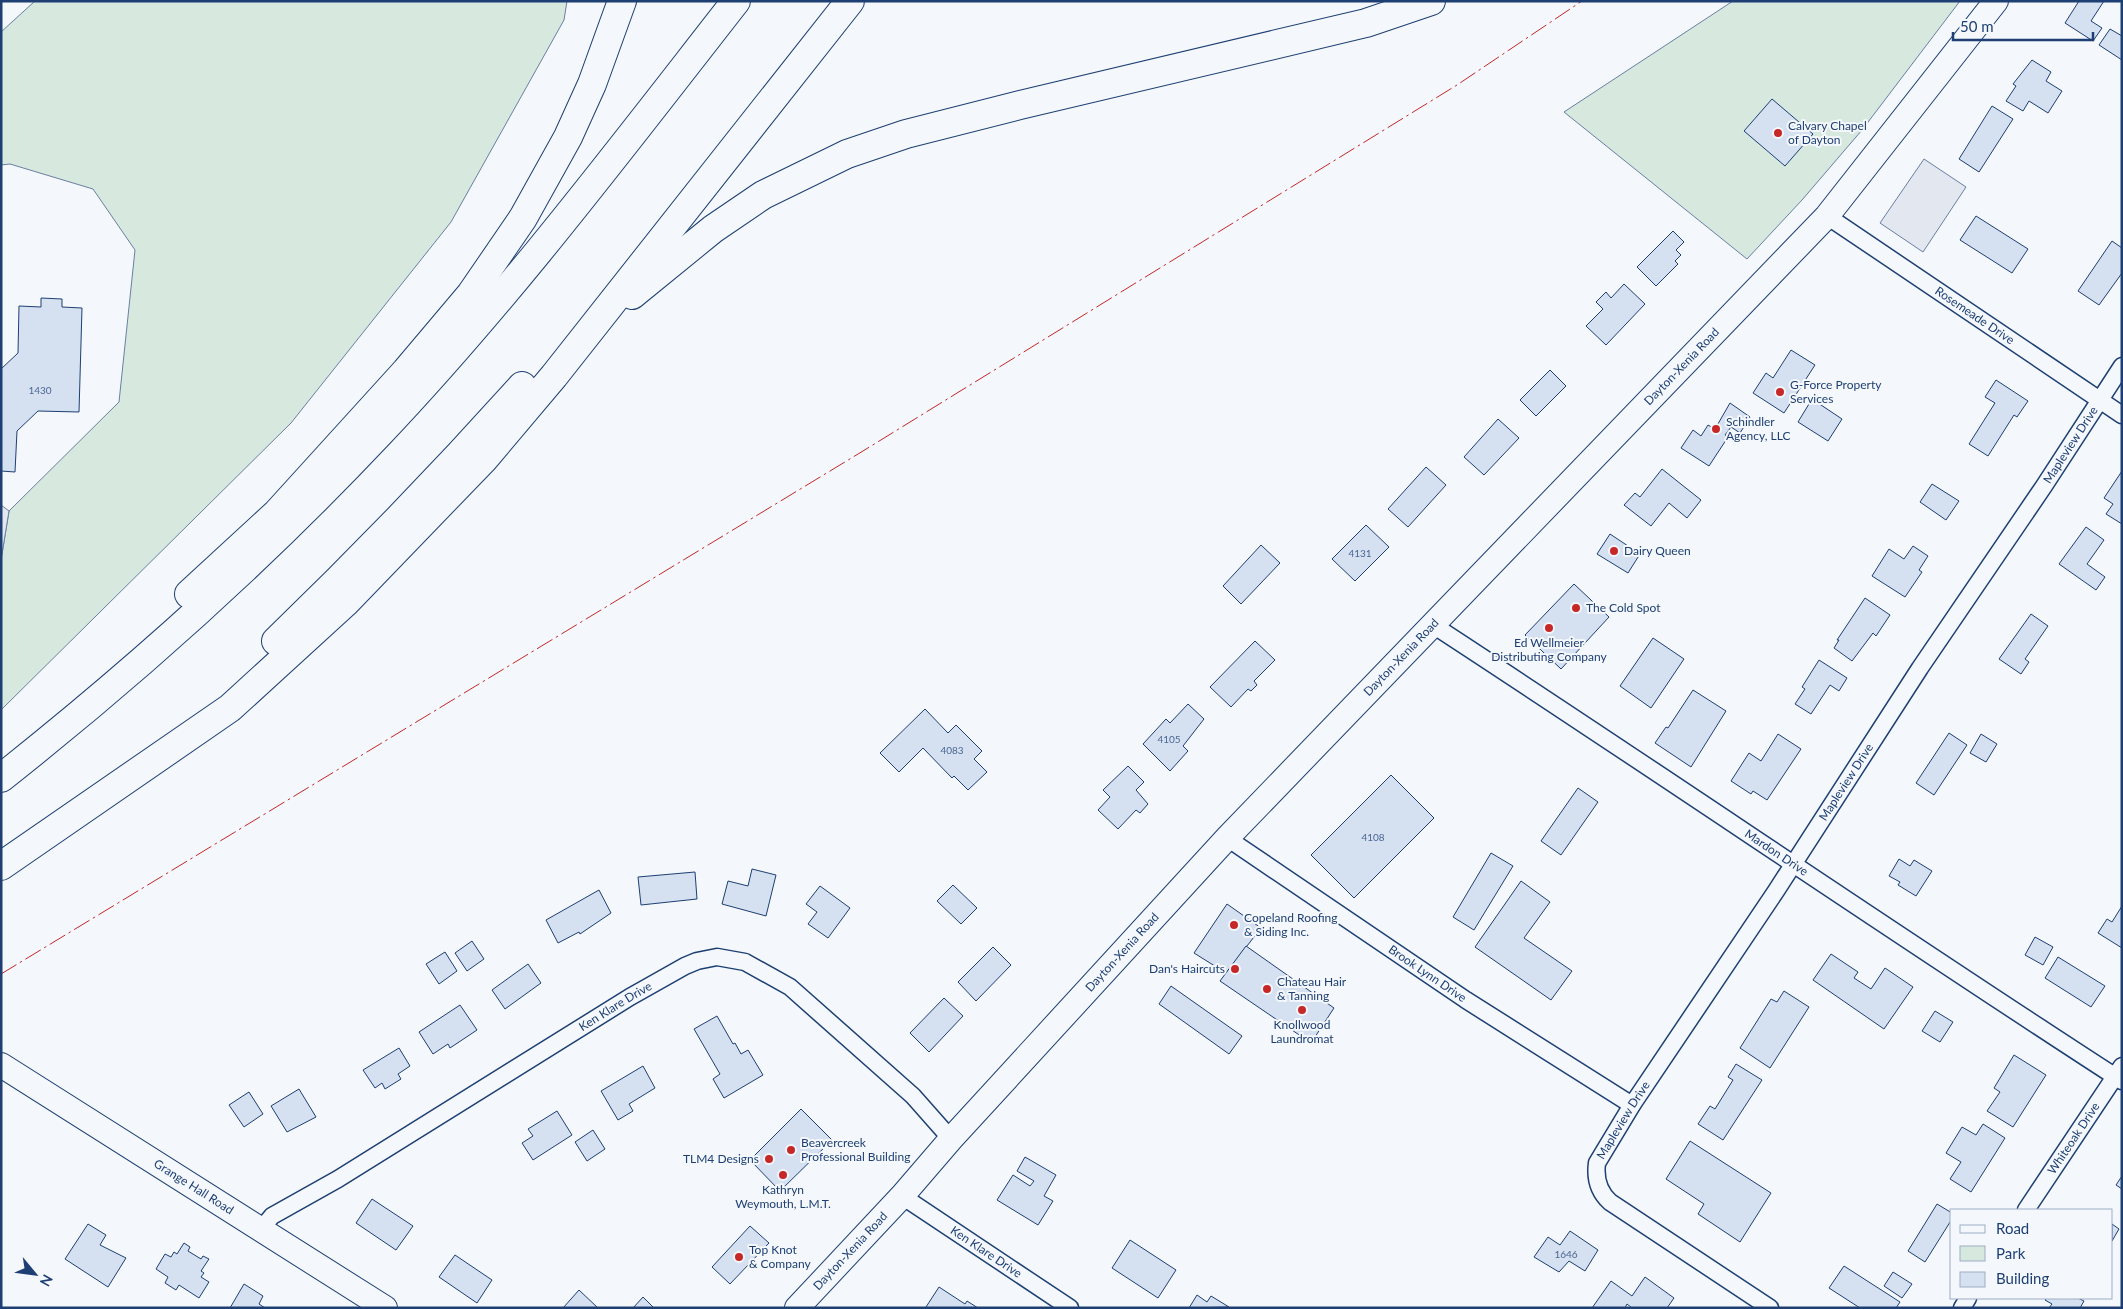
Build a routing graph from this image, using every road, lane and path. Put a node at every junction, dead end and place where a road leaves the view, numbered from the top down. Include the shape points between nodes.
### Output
1 (622, 1) edge
2 (736, 1) edge
3 (828, 1) edge
4 (850, 1) edge
5 (1431, 1) edge
6 (1996, 1) edge
7 (1827, 216) junction
8 (599, 319) junction
9 (2122, 366) edge
10 (2099, 400) junction
11 (2122, 415) edge
12 (1433, 624) junction
13 (1, 776) edge
14 (56, 828) junction
15 (1227, 838) junction
16 (1, 866) edge
17 (1793, 866) junction
18 (1, 1065) edge
19 (2120, 1075) edge
20 (1632, 1106) junction
21 (951, 1139) junction
22 (902, 1196) junction
23 (2027, 1209) edge
24 (262, 1228) junction
25 (384, 1308) edge
26 (797, 1308) edge
27 (1070, 1308) edge
28 (1770, 1308) edge

1 - 13 highway via 592,84 548,176 498,257 452,318 277,513 132,647
2 - 13 highway via 538,252 381,432 233,580 154,651
3 - 14 highway via 526,383 431,486 346,574 178,732
4 - 8 highway
5 - 8 highway via 1366,23 1010,107 906,134 847,154 790,180 756,200 713,229
6 - 7 main road, Dayton-Xenia Road
7 - 10 street, Rosemeade Drive
7 - 12 main road, Dayton-Xenia Road
8 - 14 highway via 484,459 345,603 230,708
9 - 10 street, Mapleview Drive
10 - 11 street, Rosemeade Drive
10 - 17 street, Mapleview Drive via 1920,668
12 - 15 main road, Dayton-Xenia Road
12 - 17 street, Mardon Drive via 1689,793
14 - 16 highway
15 - 20 street, Brook Lynn Drive via 1466,1000
15 - 21 main road, Dayton-Xenia Road
17 - 19 street, Mardon Drive
17 - 20 street, Mapleview Drive
18 - 24 main road, Grange Hall Road
19 - 23 street, Whiteoak Drive
20 - 28 street, Mapleview Drive via 1597,1163 1598,1186 1610,1202
21 - 22 main road, Dayton-Xenia Road
21 - 24 street, Ken Klare Drive via 913,1096 790,987 745,962 717,957 685,966 630,997 338,1179 272,1216
22 - 26 main road, Dayton-Xenia Road
22 - 27 street, Ken Klare Drive
24 - 25 main road, Grange Hall Road

